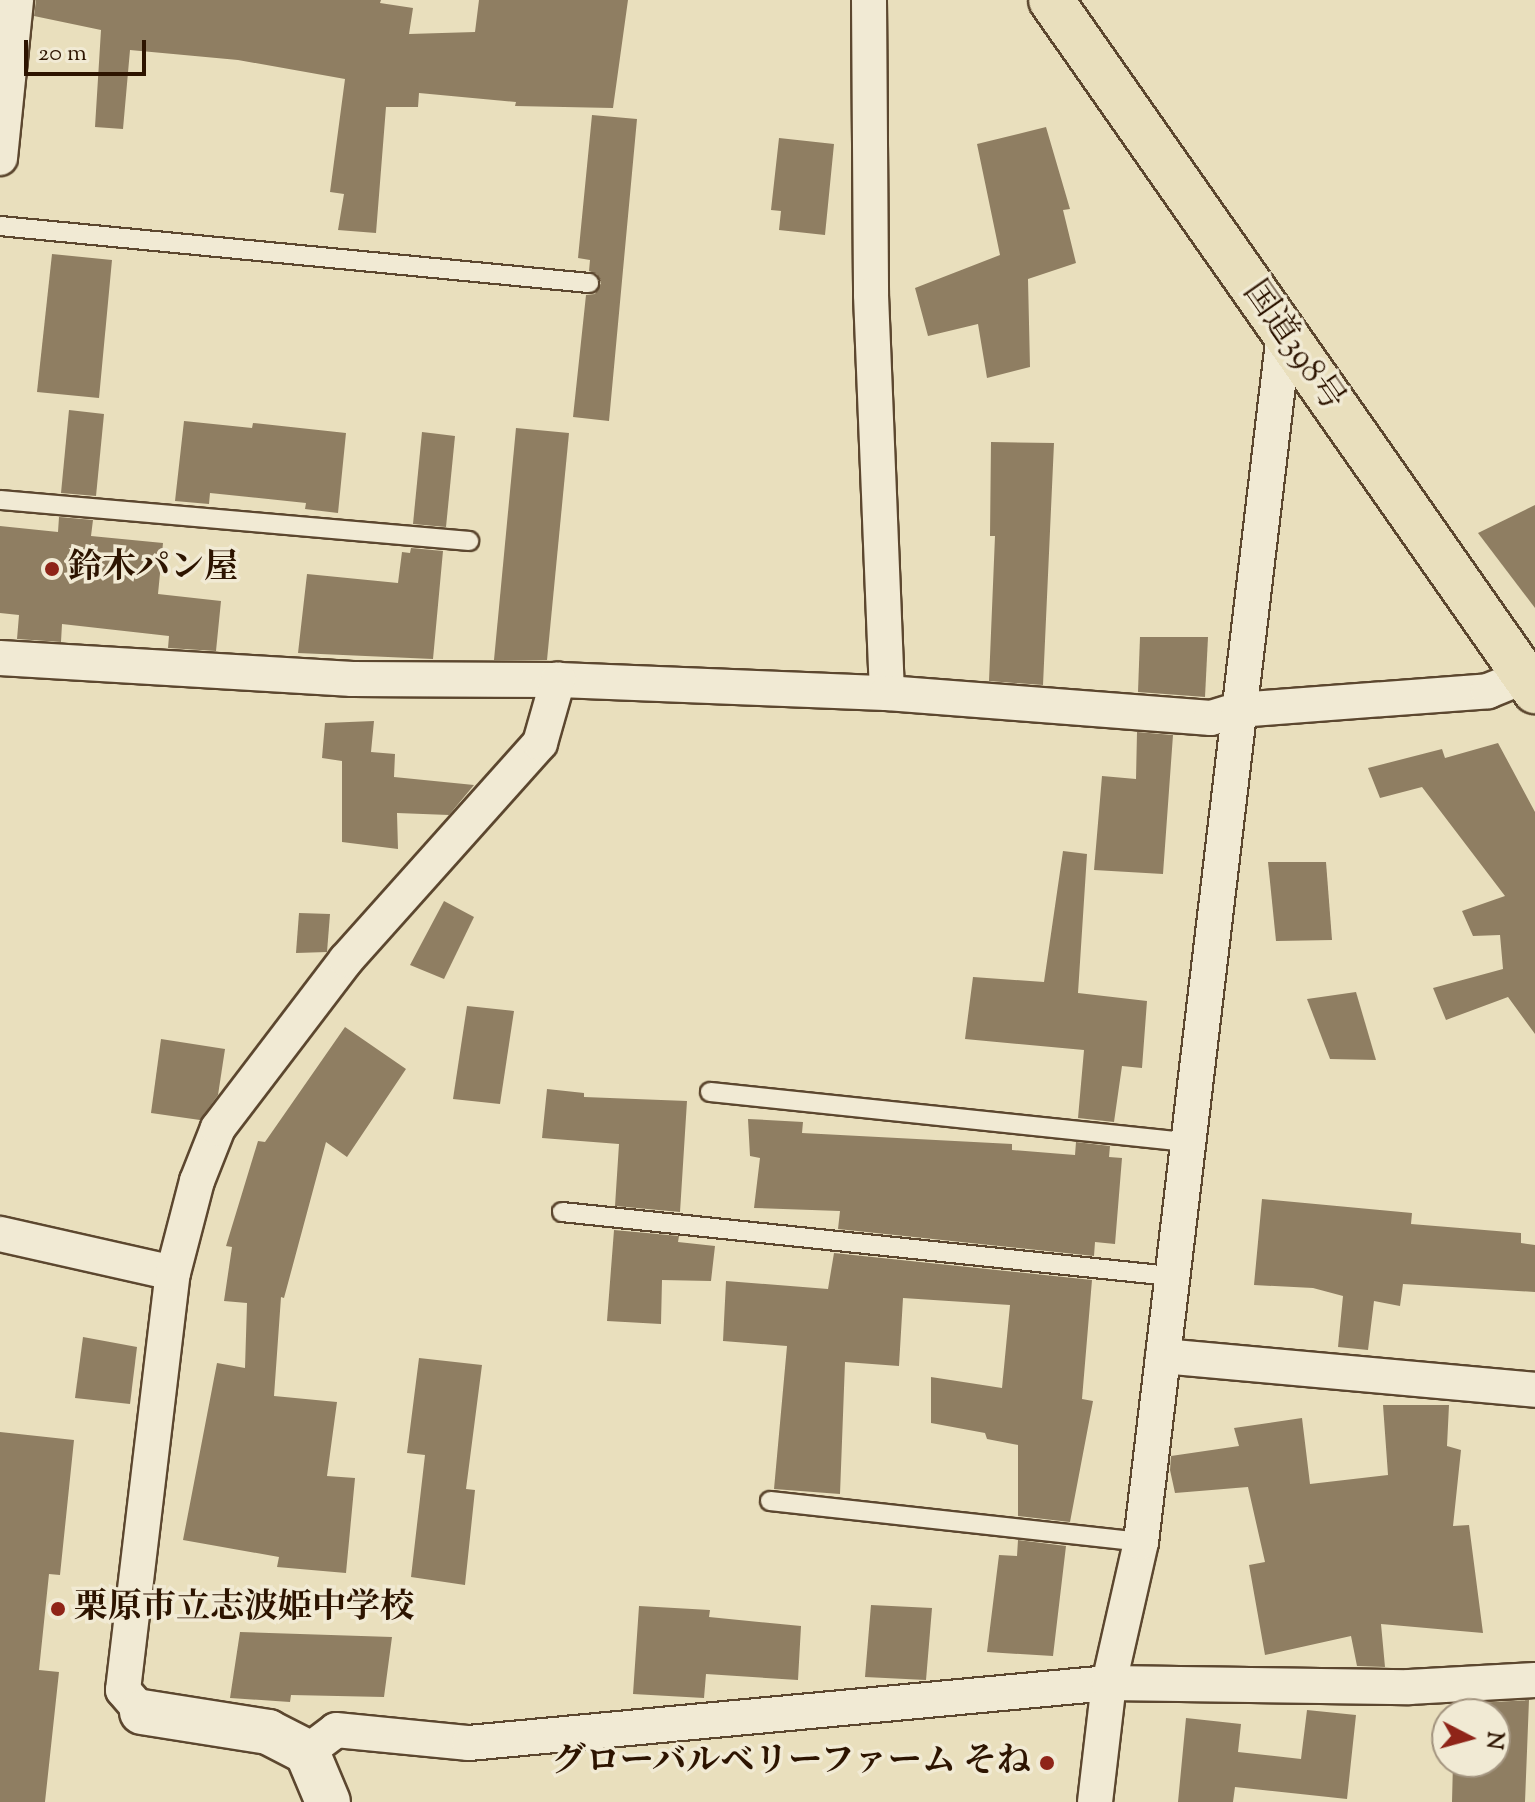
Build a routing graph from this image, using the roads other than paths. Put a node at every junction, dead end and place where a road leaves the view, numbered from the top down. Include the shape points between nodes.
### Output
1 (16, 0) edge
2 (869, 0) edge
3 (1051, 0) edge
4 (5, 54) edge
5 (0, 158) edge
6 (0, 226) edge
7 (589, 283) dead end
8 (1284, 333) junction
9 (0, 500) edge
10 (469, 541) dead end
11 (0, 658) edge
12 (558, 680) junction
13 (1532, 680) edge
14 (887, 693) junction
15 (1238, 710) junction
16 (710, 1092) dead end
17 (1187, 1142) junction
18 (562, 1212) dead end
19 (0, 1234) edge
20 (173, 1273) junction
21 (1170, 1276) junction
22 (1163, 1356) junction
23 (1535, 1390) edge
24 (770, 1501) dead end
25 (1141, 1542) junction
26 (1535, 1680) edge
27 (1109, 1683) junction
28 (142, 1712) joint
29 (307, 1752) junction
30 (328, 1802) edge
31 (1095, 1802) edge

1 - 4 street
2 - 14 street via 871,295
3 - 8 highway, 国道398号
4 - 5 street
6 - 7 lane
8 - 13 highway, 国道398号
8 - 15 street
9 - 10 lane
11 - 12 street via 352,679
12 - 14 street
12 - 20 street via 540,743 346,960 218,1128 197,1181
13 - 15 street via 1488,691
14 - 15 street via 1211,718
15 - 17 street
16 - 17 lane
17 - 21 street
18 - 21 lane
19 - 20 street
20 - 28 street via 123,1690
21 - 22 street
22 - 23 street
22 - 25 street
24 - 25 lane
25 - 27 street
26 - 27 street via 1409,1687
27 - 29 street via 469,1743 336,1730
27 - 31 street
28 - 29 street via 268,1732
29 - 30 street

